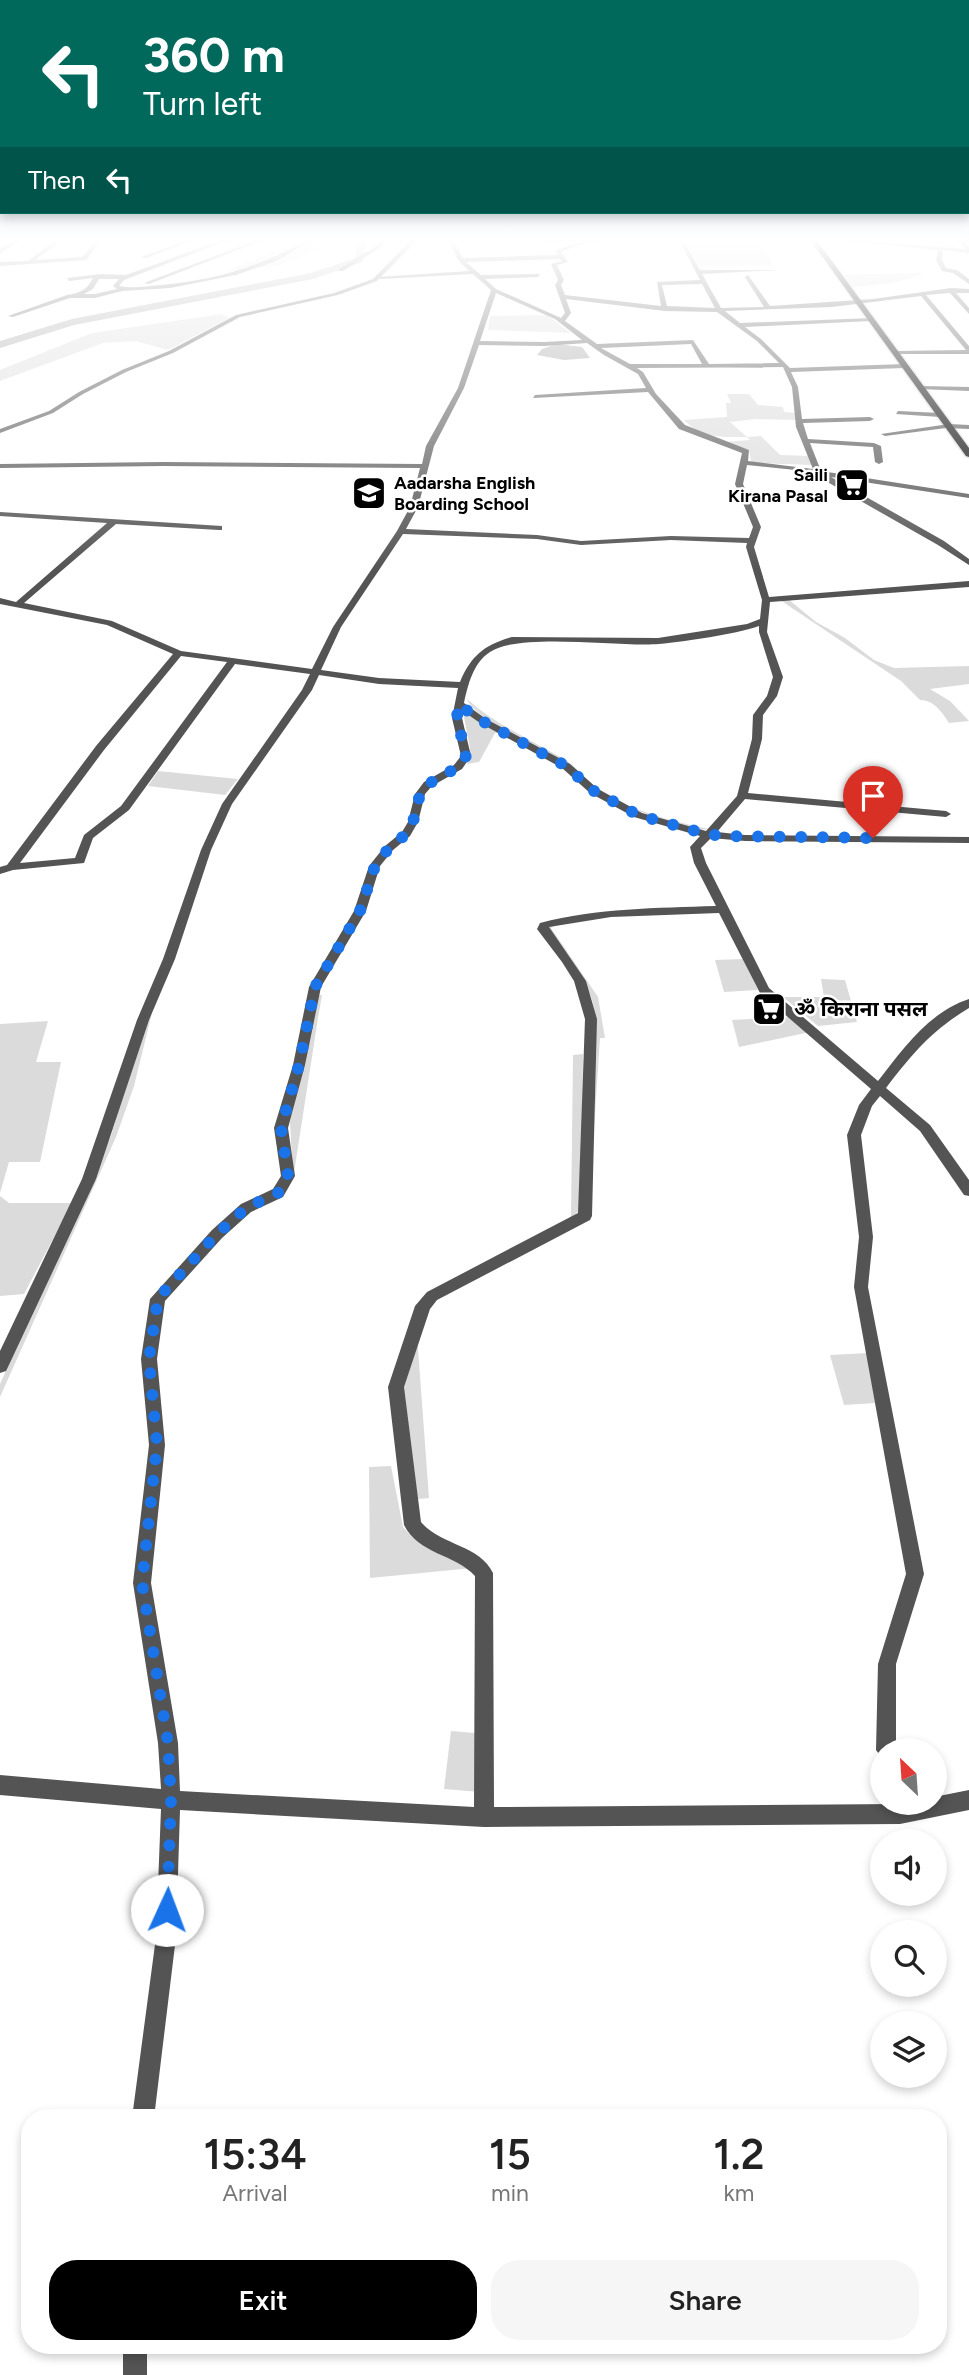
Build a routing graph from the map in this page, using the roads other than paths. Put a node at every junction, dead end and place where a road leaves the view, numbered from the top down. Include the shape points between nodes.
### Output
1 (177, 349) edge
2 (477, 349) edge
3 (601, 349) edge
4 (697, 349) edge
5 (768, 349) edge
6 (892, 349) edge
7 (969, 351) edge
8 (895, 353) junction
9 (630, 366) junction
10 (654, 366) junction
11 (707, 366) junction
12 (904, 366) junction
13 (786, 367) junction
14 (641, 373) junction
15 (921, 388) junction
16 (969, 388) edge
17 (649, 390) junction
18 (535, 397) dead end
19 (898, 413) dead end
20 (940, 415) junction
21 (870, 419) dead end
22 (800, 421) junction
23 (949, 427) junction
24 (969, 427) edge
25 (0, 430) edge
26 (885, 434) dead end
27 (807, 441) junction
28 (969, 454) edge
29 (878, 462) dead end
30 (744, 463) junction
31 (0, 466) edge
32 (424, 466) junction
33 (818, 473) junction
34 (969, 496) edge
35 (0, 514) edge
36 (114, 522) junction
37 (219, 528) dead end
38 (401, 531) junction
39 (752, 541) junction
40 (969, 563) edge
41 (969, 584) edge
42 (766, 600) junction
43 (0, 601) edge
44 (18, 604) junction
45 (764, 621) junction
46 (179, 653) junction
47 (233, 660) junction
48 (317, 671) junction
49 (464, 685) junction
50 (458, 704) junction
51 (742, 796) junction
52 (946, 814) dead end
53 (706, 834) junction
54 (969, 840) edge
55 (6, 869) edge
56 (724, 909) junction
57 (969, 1003) edge
58 (881, 1088) junction
59 (969, 1191) edge
60 (0, 1367) edge
61 (886, 1738) edge
62 (0, 1785) edge
63 (171, 1800) junction
64 (969, 1800) edge
65 (947, 1802) edge
66 (870, 1809) edge
67 (484, 1817) junction
68 (144, 2109) edge
69 (135, 2354) edge
70 (135, 2375) edge

1 - 25 street via 124,371 51,412
2 - 32 street
3 - 9 street
4 - 11 street
5 - 13 street
6 - 8 main road
7 - 8 street
8 - 12 main road
9 - 10 street
9 - 14 street
10 - 11 street
10 - 14 street
11 - 13 street
12 - 13 street
12 - 15 main road
13 - 22 street via 795,387
14 - 17 street
15 - 16 street
15 - 20 main road
17 - 18 street
17 - 30 street via 682,427 744,450
19 - 20 street
20 - 23 main road
21 - 22 street
22 - 27 street
23 - 24 street
23 - 26 street
23 - 28 main road
27 - 29 street via 874,445
27 - 33 street
30 - 33 street
30 - 39 street via 739,484 757,527
31 - 32 street
32 - 38 street via 414,508
33 - 34 street
33 - 40 street
35 - 36 street
36 - 37 street
36 - 44 street
38 - 39 street via 581,543 690,538
38 - 48 street via 337,628
39 - 42 street via 752,560
41 - 42 street
42 - 45 street
43 - 44 street
44 - 46 street via 109,623
45 - 49 street via 658,640 512,640 477,656
45 - 51 street via 762,632 778,677 772,696 758,715 757,739
46 - 47 street
46 - 55 street
47 - 48 street
47 - 55 street via 125,808 88,837 80,861
48 - 49 street via 379,681
48 - 60 street via 227,804 206,850 89,1179
49 - 50 street
50 - 53 street via 566,766 594,791 638,815
50 - 63 street via 466,756 420,794 413,822 375,866 360,911 315,987 281,1128 288,1176 278,1193 246,1208 217,1234 158,1298 149,1359 157,1445 142,1583 168,1743
51 - 52 street
51 - 53 street
53 - 54 street
53 - 56 street via 695,847
56 - 58 street via 764,990
56 - 67 street via 616,911 544,925 588,997 585,1216 432,1296 423,1306 396,1387 413,1525 419,1535 477,1564 484,1573
57 - 58 street via 915,1042
58 - 59 street via 925,1128
58 - 61 street via 866,1105 854,1135 866,1237 861,1287 915,1574 887,1664
62 - 63 street
63 - 67 street
63 - 68 street via 166,1937
64 - 65 street
66 - 67 street
69 - 70 street

